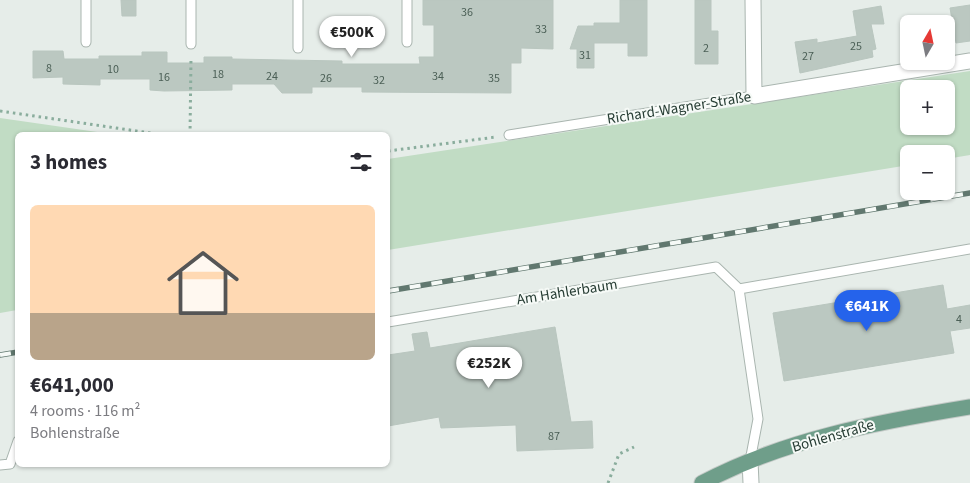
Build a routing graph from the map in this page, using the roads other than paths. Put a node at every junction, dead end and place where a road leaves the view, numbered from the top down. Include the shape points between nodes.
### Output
1 (86, 0) edge
2 (191, 0) edge
3 (298, 0) edge
4 (407, 0) edge
5 (753, 0) edge
6 (86, 42) dead end
7 (407, 42) dead end
8 (191, 44) road end
9 (298, 48) dead end
10 (970, 62) edge
11 (754, 96) junction
12 (509, 135) road end
13 (969, 249) edge
14 (739, 289) junction
15 (390, 322) edge
16 (970, 408) edge
17 (15, 450) edge
18 (750, 461) junction
19 (0, 465) edge
20 (702, 483) edge
21 (751, 483) edge

1 - 6 lane
2 - 8 lane
3 - 9 lane
4 - 7 lane
5 - 11 street
10 - 11 street, Richard-Wagner-Straße
11 - 12 lane, Richard-Wagner-Straße
13 - 14 lane
14 - 15 lane, Am Hahlerbaum via 716,268
14 - 18 lane via 758,419
16 - 18 main road, Bohlenstraße via 884,422 818,438
17 - 19 lane via 10,464
18 - 20 main road, Bohlenstraße
18 - 21 street

